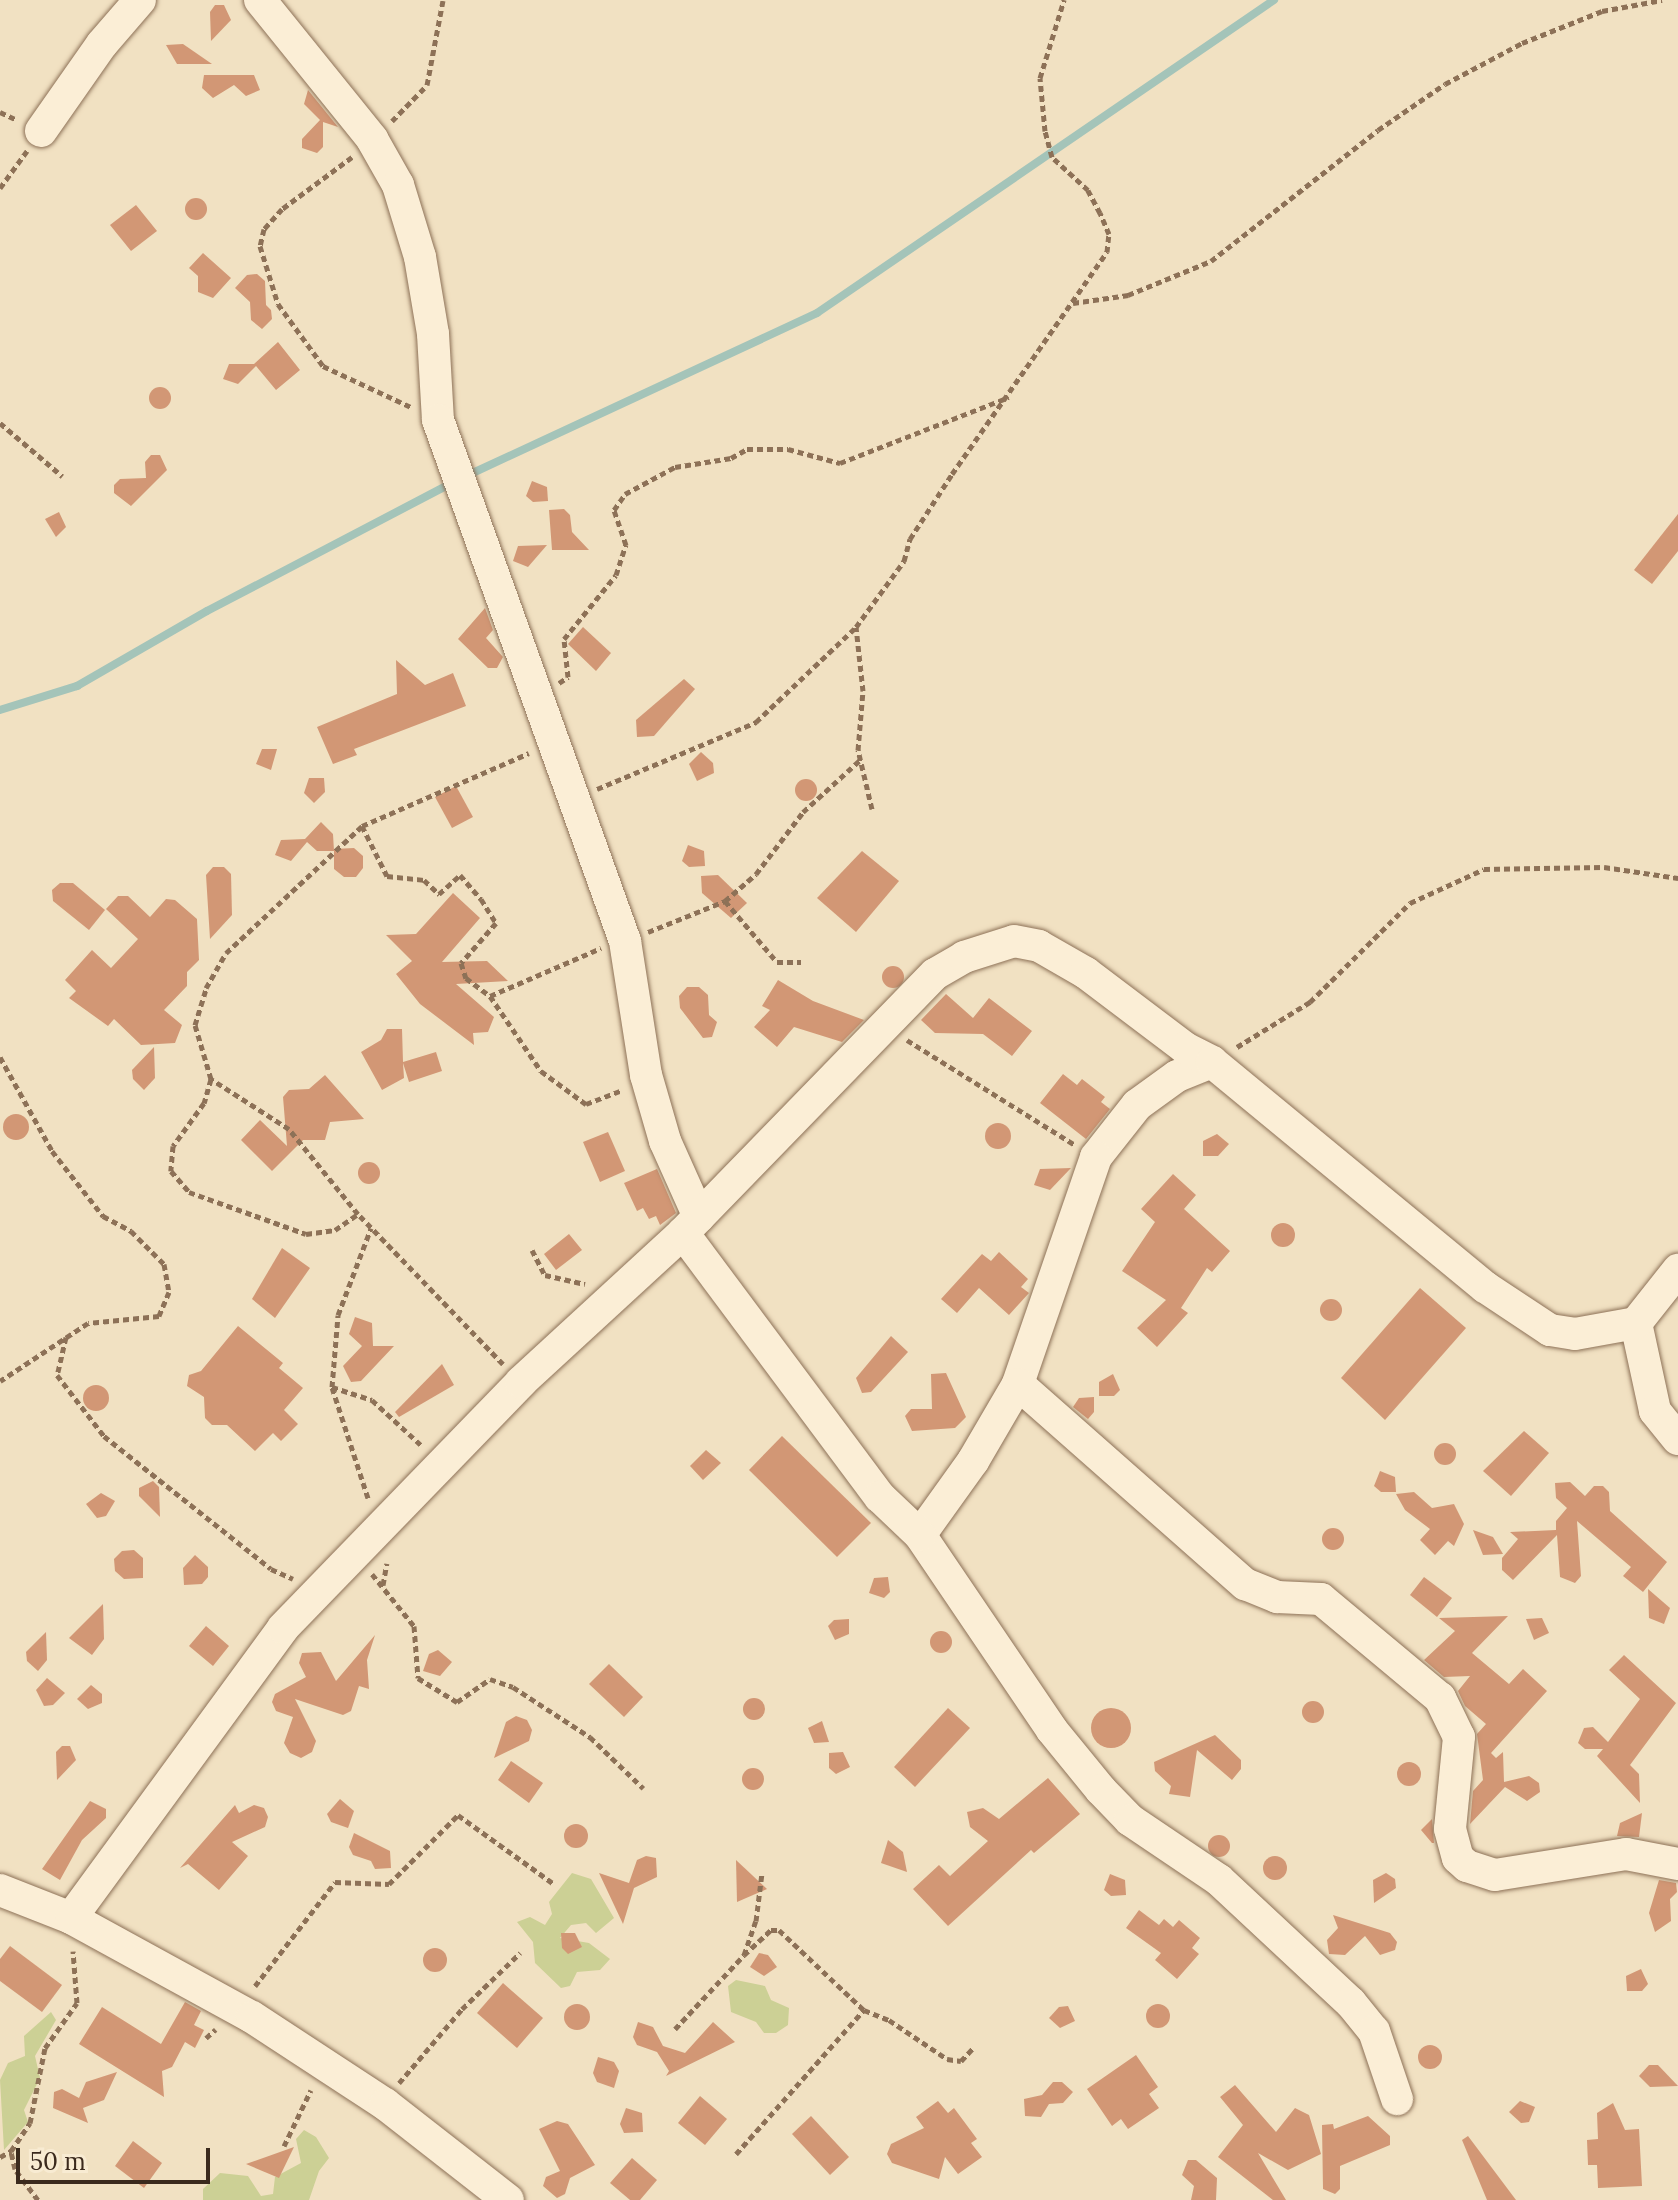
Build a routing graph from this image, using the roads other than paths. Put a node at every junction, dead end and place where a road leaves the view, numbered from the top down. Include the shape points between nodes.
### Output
1 (140, 0) edge
2 (260, 0) edge
3 (41, 131) road end
4 (1212, 1062) junction
5 (691, 1225) junction
6 (1678, 1270) edge
7 (1636, 1323) junction
8 (1018, 1384) junction
9 (1678, 1439) edge
10 (920, 1535) junction
11 (1678, 1864) edge
12 (0, 1890) edge
13 (71, 1918) junction
14 (1397, 2099) dead end
15 (508, 2200) edge

1 - 3 street
2 - 5 street via 372,139 398,185 420,257 433,334 438,420 625,941 646,1075
4 - 5 street via 1185,1048 1086,973 1039,946 1014,941 964,957 935,974
4 - 7 street via 1527,1317 1550,1330 1575,1334
4 - 8 street via 1177,1076 1137,1105 1096,1157
5 - 10 street via 880,1497
5 - 13 street via 433,1469 242,1678 190,1759
6 - 7 street
7 - 9 street via 1655,1411
8 - 10 street via 973,1461
8 - 11 street via 1226,1570 1277,1597 1321,1599 1440,1698 1459,1737 1450,1829 1458,1858 1467,1866 1495,1875 1626,1854
10 - 14 street via 1052,1730 1101,1790 1130,1820 1219,1880 1351,2003 1374,2031
12 - 13 street
13 - 15 street via 322,2063 385,2104

